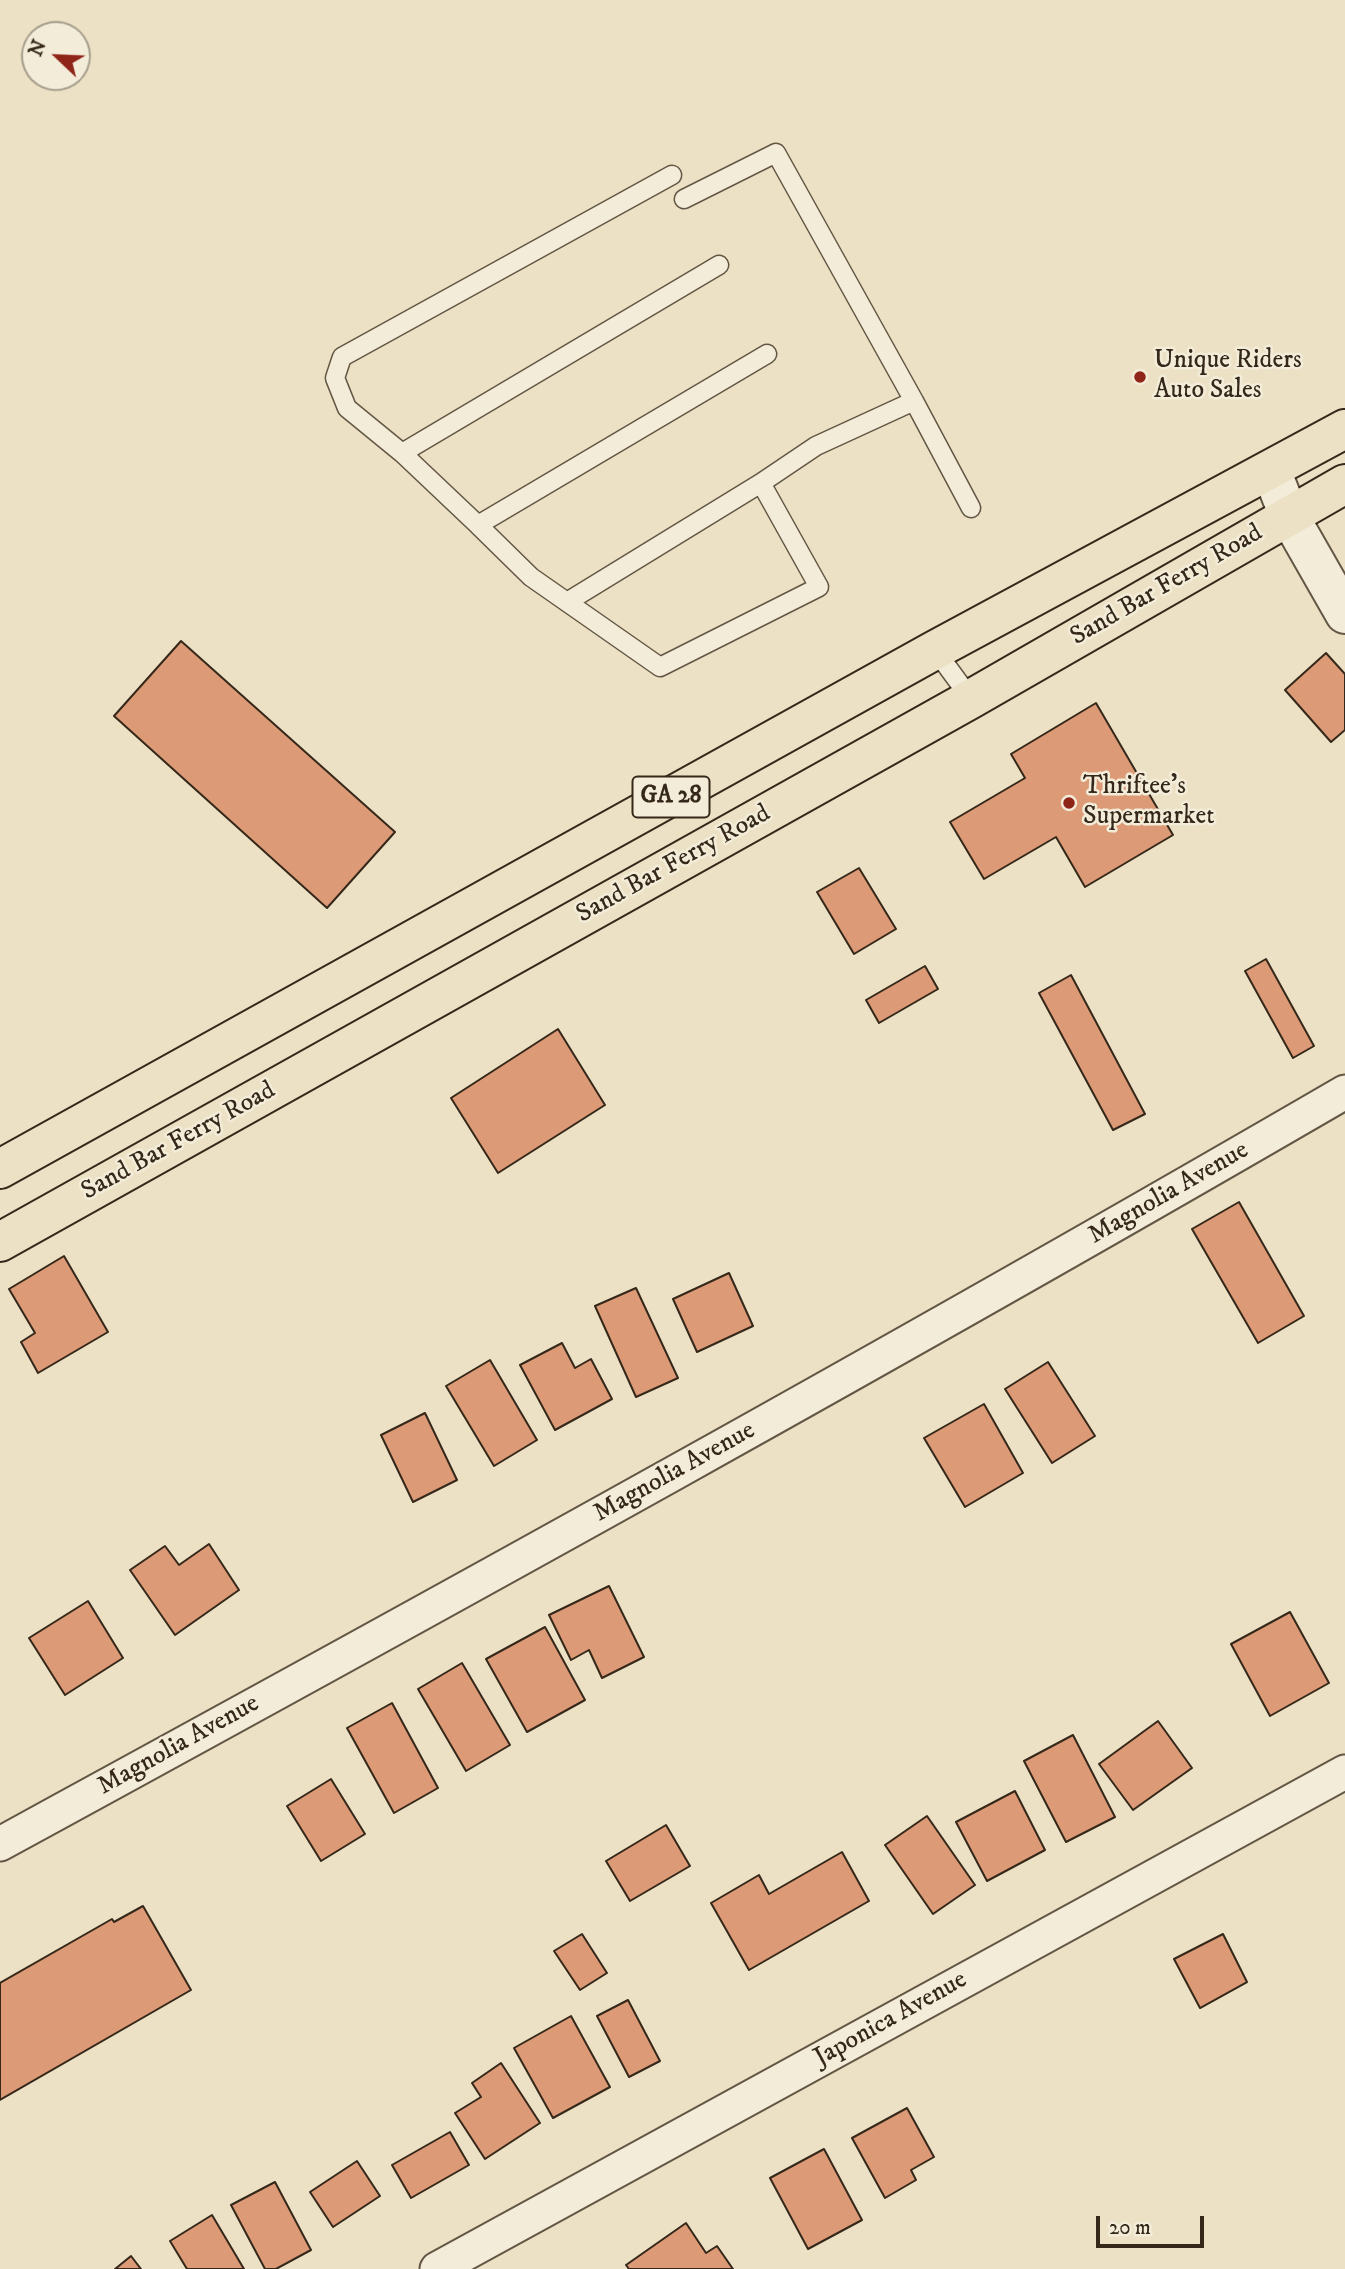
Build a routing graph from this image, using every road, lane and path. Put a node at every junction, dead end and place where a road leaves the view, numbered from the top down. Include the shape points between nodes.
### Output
1 (672, 175) dead end
2 (684, 199) dead end
3 (719, 265) dead end
4 (766, 354) dead end
5 (914, 401) junction
6 (1345, 429) edge
7 (402, 453) junction
8 (1270, 470) junction
9 (761, 483) junction
10 (1345, 484) edge
11 (971, 508) dead end
12 (1289, 516) junction
13 (478, 525) junction
14 (567, 602) junction
15 (1345, 614) edge
16 (934, 650) junction
17 (971, 699) junction
18 (1345, 1092) edge
19 (0, 1169) edge
20 (0, 1242) edge
21 (1345, 1772) edge
22 (0, 1844) edge
23 (437, 2269) edge

1 - 7 lane via 342,357 335,378 347,408
2 - 5 lane via 776,153
3 - 7 lane
4 - 13 lane
5 - 9 lane via 816,446
5 - 11 lane
6 - 8 main road, Sand Bar Ferry Road / GA 28
7 - 13 lane
8 - 12 street
8 - 16 main road, Sand Bar Ferry Road / GA 28
9 - 14 lane
9 - 14 lane via 819,587 660,667
10 - 12 main road, Sand Bar Ferry Road / GA 28
12 - 15 street
12 - 17 main road, Sand Bar Ferry Road / GA 28
13 - 14 lane via 531,577
16 - 17 lane
16 - 19 main road, Sand Bar Ferry Road / GA 28
17 - 20 main road, Sand Bar Ferry Road / GA 28
18 - 22 street, Magnolia Avenue via 520,1559
21 - 23 street, Japonica Avenue

